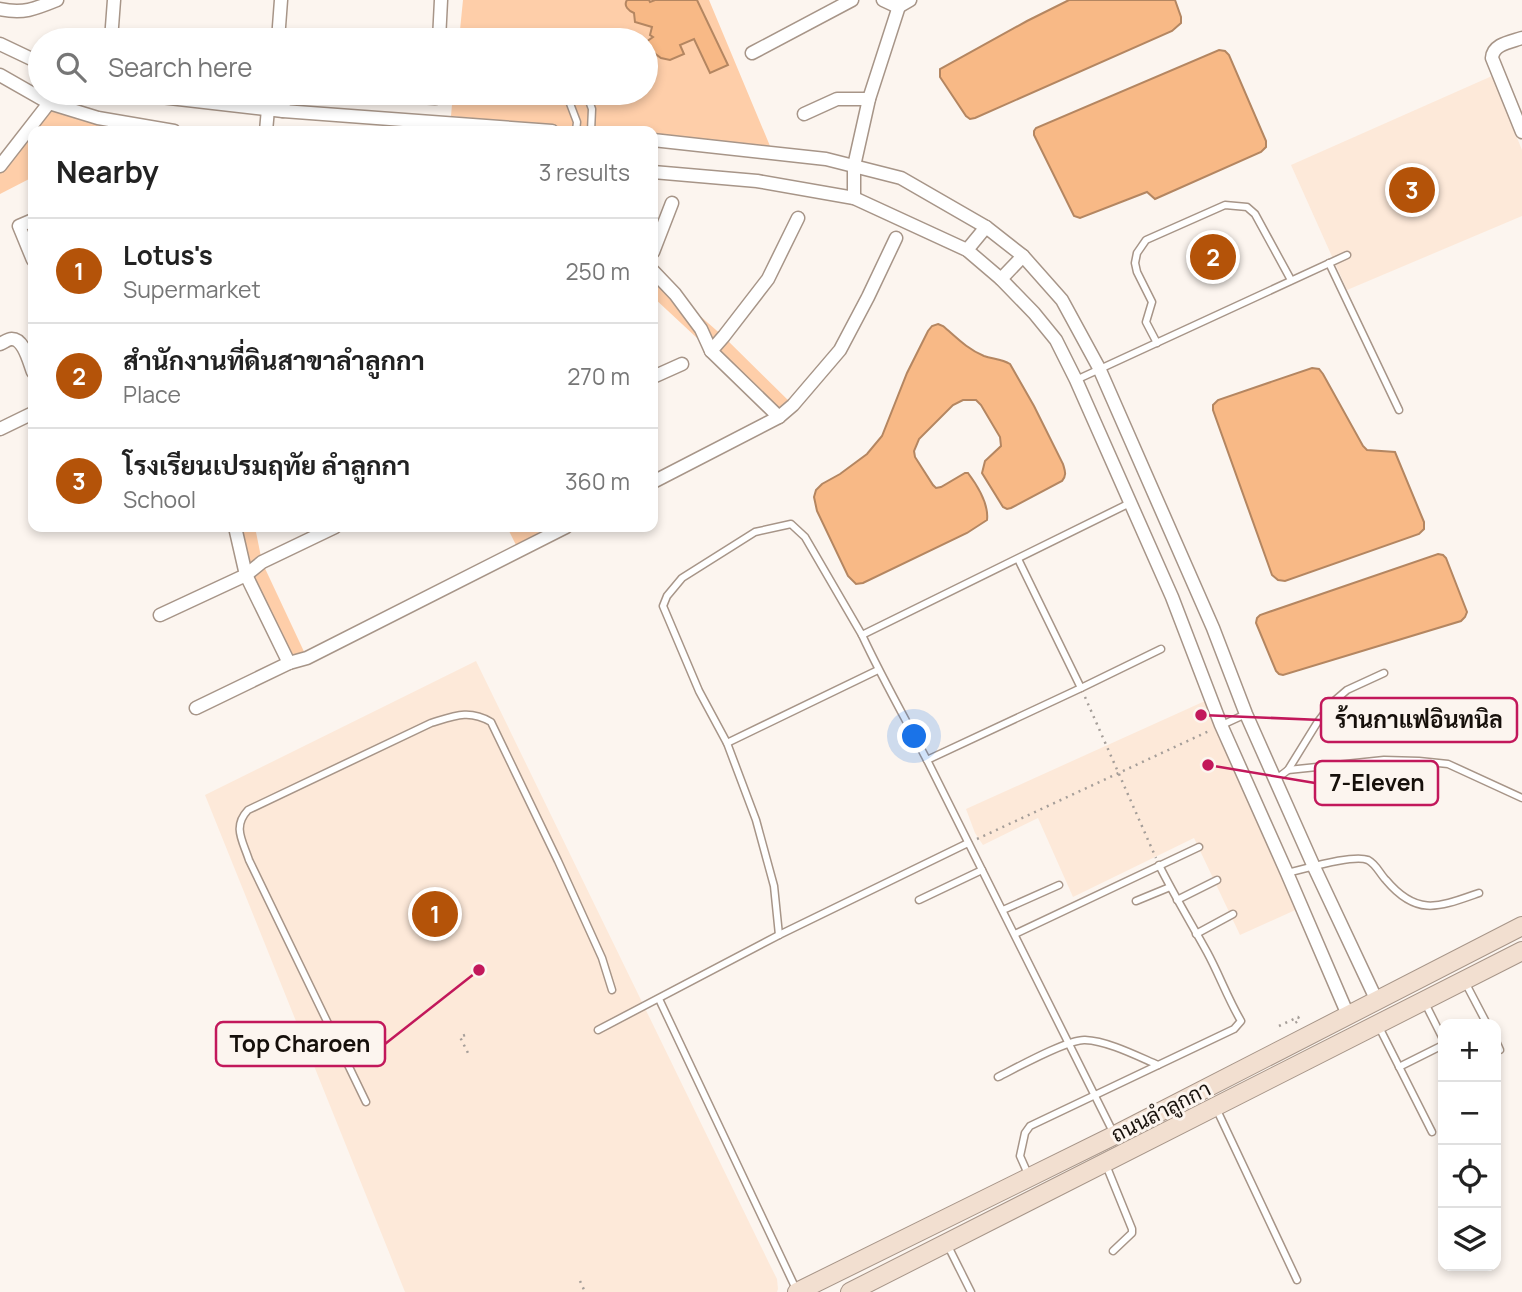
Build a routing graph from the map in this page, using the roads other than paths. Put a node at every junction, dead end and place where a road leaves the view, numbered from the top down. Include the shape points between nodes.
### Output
1 (57, 0) edge
2 (114, 0) edge
3 (281, 0) edge
4 (441, 0) edge
5 (852, 0) edge
6 (883, 0) edge
7 (910, 0) edge
8 (900, 3) edge
9 (0, 9) edge
10 (112, 28) edge
11 (279, 28) edge
12 (440, 28) edge
13 (1522, 38) edge
14 (0, 44) edge
15 (752, 53) dead end
16 (28, 57) edge
17 (0, 75) edge
18 (28, 87) edge
19 (869, 99) junction
20 (47, 105) edge
21 (68, 105) edge
22 (230, 105) edge
23 (264, 105) edge
24 (284, 105) edge
25 (571, 105) edge
26 (590, 105) edge
27 (265, 109) junction
28 (283, 111) junction
29 (804, 114) dead end
30 (31, 126) edge
31 (145, 126) edge
32 (266, 126) edge
33 (485, 126) edge
34 (577, 126) edge
35 (591, 126) edge
36 (28, 129) edge
37 (1522, 132) edge
38 (658, 141) edge
39 (0, 166) edge
40 (854, 166) junction
41 (658, 172) edge
42 (854, 198) junction
43 (672, 203) dead end
44 (798, 218) dead end
45 (28, 222) edge
46 (986, 228) junction
47 (896, 237) dead end
48 (658, 239) edge
49 (28, 248) edge
50 (967, 250) junction
51 (1347, 255) dead end
52 (1023, 256) junction
53 (1329, 263) junction
54 (658, 276) edge
55 (1001, 279) junction
56 (1291, 280) junction
57 (1157, 343) junction
58 (0, 344) edge
59 (711, 351) junction
60 (28, 360) edge
61 (682, 363) dead end
62 (1099, 368) junction
63 (658, 375) edge
64 (1076, 380) junction
65 (1399, 410) dead end
66 (28, 415) edge
67 (779, 417) junction
68 (0, 429) edge
69 (658, 479) edge
70 (1130, 503) junction
71 (235, 532) edge
72 (325, 532) edge
73 (539, 533) edge
74 (1018, 559) junction
75 (246, 575) junction
76 (160, 615) dead end
77 (862, 635) junction
78 (1161, 649) dead end
79 (289, 663) junction
80 (878, 670) junction
81 (1384, 673) dead end
82 (1081, 688) junction
83 (195, 708) dead end
84 (1246, 714) junction
85 (1221, 725) junction
86 (727, 743) junction
87 (927, 760) junction
88 (1288, 770) junction
89 (1275, 780) junction
90 (1522, 798) edge
91 (968, 843) junction
92 (1199, 847) dead end
93 (1159, 866) junction
94 (1314, 867) junction
95 (982, 870) junction
96 (1287, 873) junction
97 (1217, 880) dead end
98 (1059, 885) dead end
99 (1170, 887) junction
100 (1479, 893) dead end
101 (919, 900) dead end
102 (1177, 900) junction
103 (1136, 901) dead end
104 (1003, 910) junction
105 (1233, 914) dead end
106 (1522, 926) edge
107 (1015, 934) junction
108 (1196, 934) junction
109 (779, 935) junction
110 (1522, 951) edge
111 (1465, 981) junction
112 (612, 990) dead end
113 (659, 999) junction
114 (1377, 1001) junction
115 (1424, 1001) junction
116 (1348, 1015) junction
117 (1484, 1019) edge
118 (1378, 1024) junction
119 (1438, 1029) edge
120 (598, 1030) dead end
121 (1069, 1043) junction
122 (1438, 1048) edge
123 (1158, 1065) junction
124 (1399, 1067) junction
125 (998, 1077) dead end
126 (1095, 1096) junction
127 (366, 1102) dead end
128 (1215, 1106) junction
129 (1432, 1132) dead end
130 (1115, 1135) junction
131 (1105, 1163) junction
132 (1030, 1177) junction
133 (947, 1243) junction
134 (1114, 1251) dead end
135 (1297, 1280) dead end
136 (797, 1292) edge
137 (850, 1292) edge
138 (971, 1292) edge

1 - 9 street via 32,10
2 - 10 street
3 - 11 street
4 - 12 street
5 - 15 street
6 - 8 street
7 - 8 street
8 - 19 street
13 - 37 street via 1492,52
14 - 16 street
17 - 18 street
19 - 29 street via 837,99
19 - 40 street
20 - 30 street
21 - 31 street via 98,118
22 - 27 street
23 - 27 street
24 - 28 street
25 - 34 lane
26 - 35 lane
27 - 28 street
27 - 32 street
28 - 33 street
36 - 39 street
38 - 40 street
40 - 42 street
40 - 46 street via 901,178
41 - 42 street via 757,181
42 - 50 street
43 - 48 street
44 - 59 street via 768,279
45 - 49 street via 19,226
46 - 50 street
46 - 52 street
47 - 67 street via 840,350
50 - 55 street
51 - 53 lane
52 - 55 street
52 - 62 street via 1062,300
53 - 56 lane
53 - 65 lane
54 - 59 street via 701,329
55 - 64 street via 1056,340
56 - 57 lane
56 - 57 lane via 1247,207 1225,205 1146,240 1135,263 1152,302 1146,322
57 - 62 lane
58 - 60 street via 16,339
59 - 67 street
61 - 63 street
62 - 64 lane
62 - 84 street
64 - 70 street
66 - 68 street
67 - 69 street
70 - 74 lane
70 - 85 street
71 - 75 street
72 - 75 street via 262,562
73 - 79 street via 307,658
74 - 77 lane
74 - 82 lane
75 - 76 street
75 - 79 street
77 - 80 lane
77 - 86 lane via 806,537 791,524 755,532 682,578 663,606
78 - 82 lane
79 - 83 street
80 - 86 lane
80 - 87 lane
81 - 88 lane via 1347,690 1333,702
82 - 87 lane
84 - 85 lane
84 - 89 street
85 - 96 street
86 - 109 lane via 756,820 774,886
87 - 91 lane
88 - 89 lane
88 - 90 lane via 1384,760 1448,764
89 - 94 street
91 - 95 lane
91 - 109 lane
92 - 93 lane
93 - 99 lane
93 - 107 lane
94 - 96 lane
94 - 100 lane via 1367,860 1391,887 1420,906 1440,906
94 - 114 street
95 - 101 lane
95 - 104 lane
96 - 116 street
97 - 102 lane
98 - 104 lane
99 - 102 lane
99 - 103 lane
102 - 108 lane
104 - 107 lane
105 - 108 lane
106 - 114 main road, ถนนลำลูกกา
107 - 121 lane
108 - 123 lane via 1241,1021 1234,1029
109 - 113 lane
110 - 111 main road, ถนนลำลูกกา
111 - 115 main road, ถนนลำลูกกา
111 - 117 lane
112 - 127 lane via 602,958 491,722 478,715 431,723 248,810 238,828 249,860
113 - 120 lane
113 - 136 lane
114 - 116 main road, ถนนลำลูกกา
115 - 118 main road, ถนนลำลูกกา
115 - 119 lane
116 - 130 main road, ถนนลำลูกกา
118 - 124 lane
118 - 128 main road, ถนนลำลูกกา
121 - 123 lane via 1107,1044
121 - 125 lane
121 - 126 lane
122 - 124 lane
123 - 126 lane
124 - 129 lane
126 - 130 lane
126 - 132 lane via 1030,1126 1020,1156
128 - 131 main road, ถนนลำลูกกา
128 - 135 lane
130 - 132 main road, ถนนลำลูกกา
131 - 133 main road, ถนนลำลูกกา
131 - 134 lane via 1132,1229
132 - 136 main road, ถนนลำลูกกา
133 - 137 main road, ถนนลำลูกกา
133 - 138 lane

